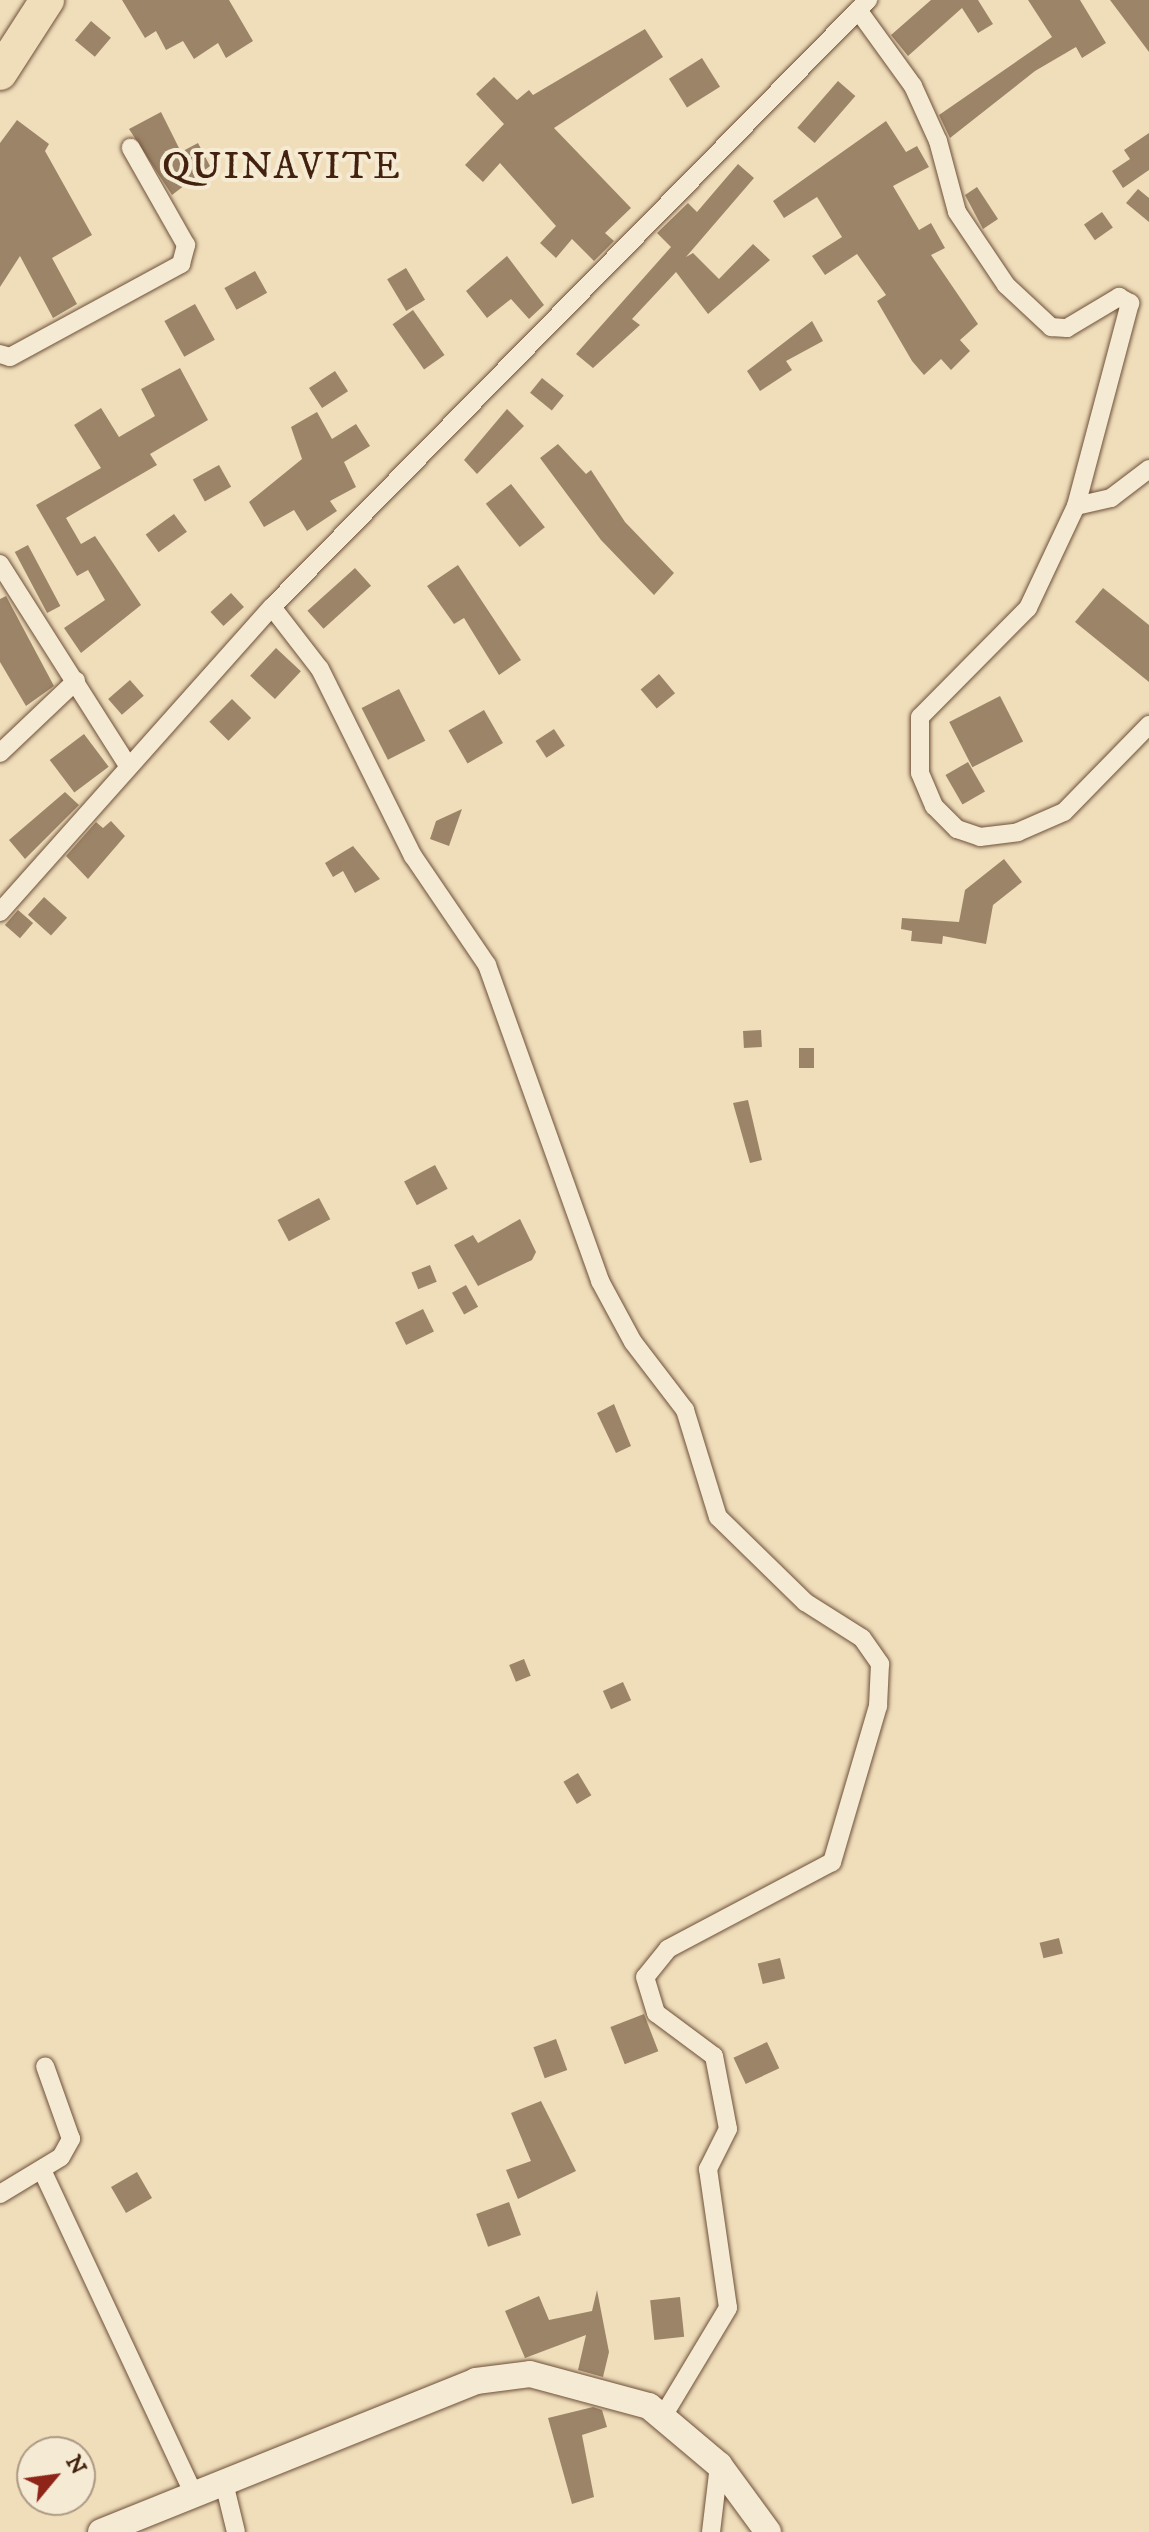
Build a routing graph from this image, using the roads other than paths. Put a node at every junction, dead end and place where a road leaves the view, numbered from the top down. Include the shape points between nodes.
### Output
1 (47, 0) edge
2 (863, 5) edge
3 (0, 73) edge
4 (131, 148) dead end
5 (0, 354) edge
6 (1149, 469) edge
7 (1076, 506) junction
8 (0, 564) edge
9 (272, 607) junction
10 (76, 681) junction
11 (1149, 725) edge
12 (0, 753) edge
13 (128, 766) junction
14 (0, 912) edge
15 (45, 2066) dead end
16 (42, 2170) junction
17 (0, 2194) edge
18 (663, 2416) junction
19 (719, 2465) junction
20 (225, 2487) junction
21 (195, 2497) junction
22 (101, 2532) edge
23 (236, 2532) edge
24 (711, 2532) edge
25 (768, 2532) edge

1 - 3 highway
2 - 7 street via 913,86 938,141 957,212 1006,285 1051,327 1067,328 1119,297 1129,299
2 - 9 street
4 - 5 street via 186,245 181,264 10,357
6 - 7 street via 1111,498
7 - 11 street via 1028,608 920,717 920,773 934,806 957,829 980,837 1018,832 1064,812
8 - 10 street
9 - 13 street
9 - 18 street via 320,669 413,856 487,965 600,1281 633,1342 685,1410 718,1517 805,1602 862,1638 880,1664 878,1706 832,1862 668,1949 645,1977 656,2013 714,2056 728,2129 708,2169 728,2308
10 - 12 street
10 - 13 street
13 - 14 street
15 - 16 street via 72,2126 61,2157
16 - 17 street
16 - 21 street
18 - 19 street
18 - 20 street via 609,2391 530,2374 499,2377
19 - 24 street
19 - 25 street
20 - 21 street
20 - 23 street
21 - 22 street

